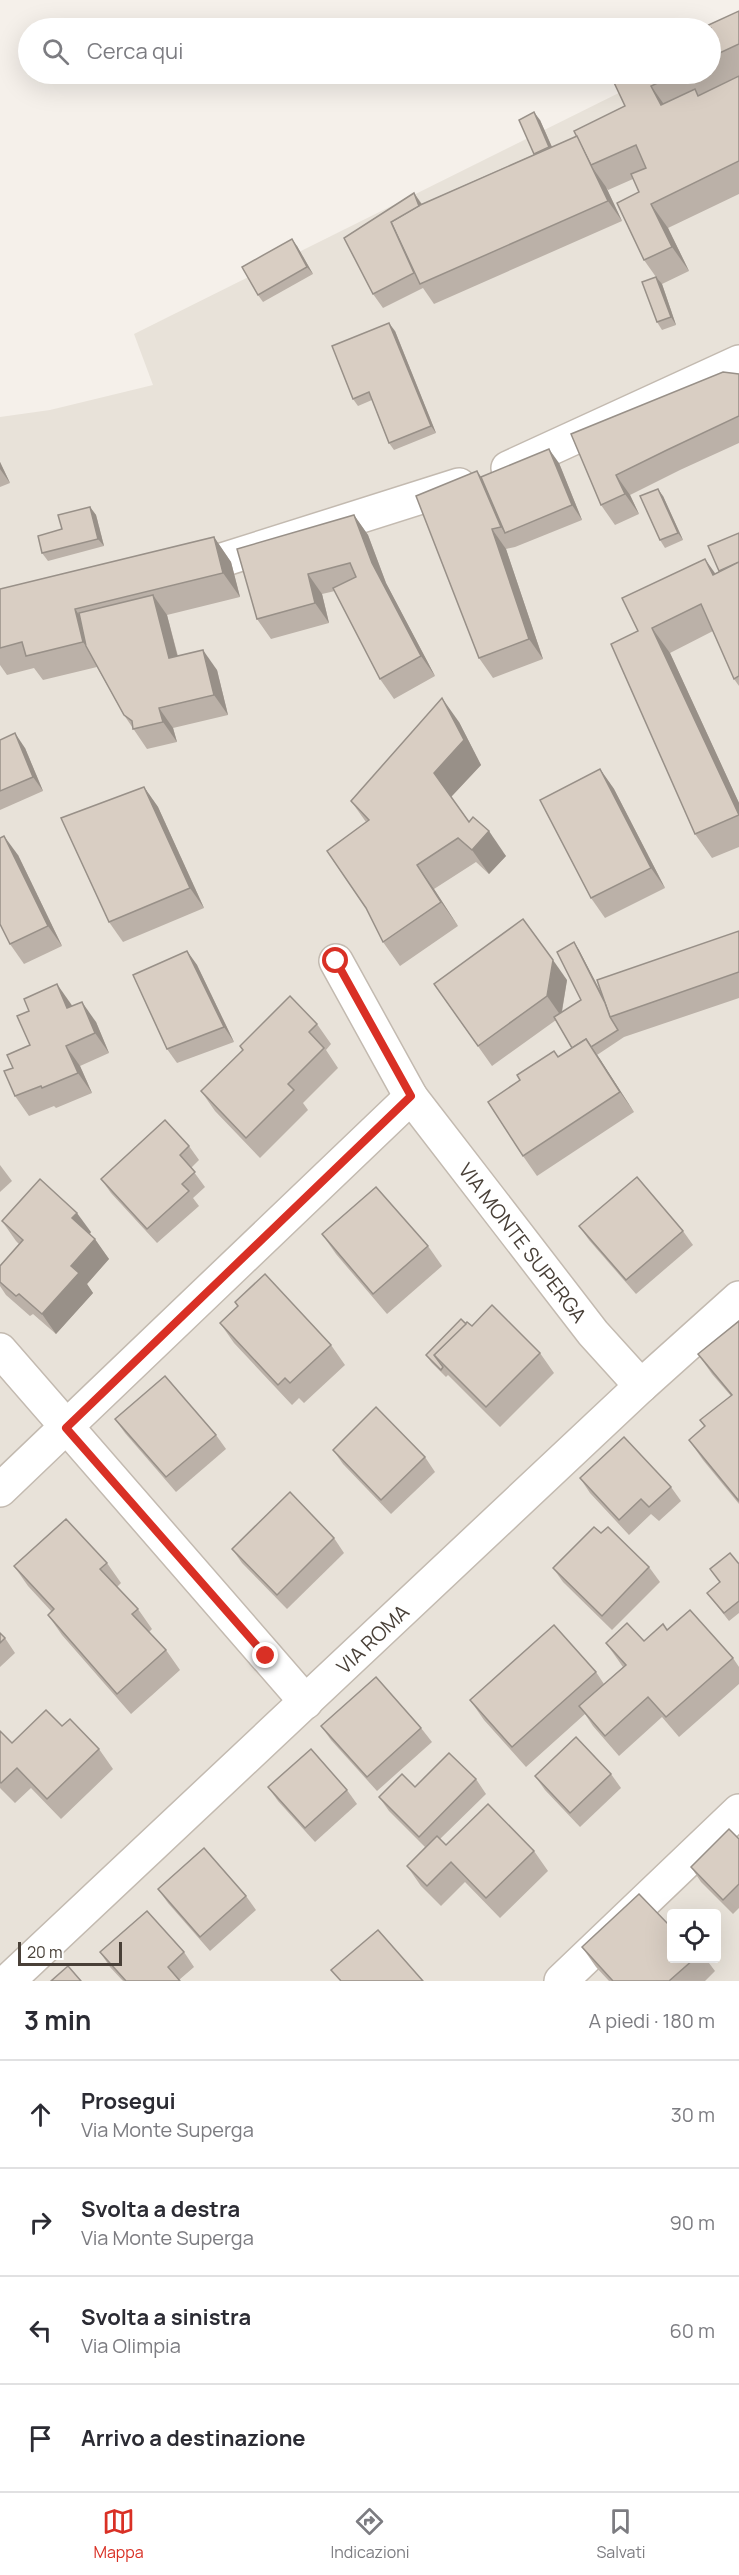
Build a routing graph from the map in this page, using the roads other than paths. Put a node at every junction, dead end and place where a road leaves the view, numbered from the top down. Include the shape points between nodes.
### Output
1 (739, 363) edge
2 (148, 570) edge
3 (336, 961) dead end
4 (411, 1096) junction
5 (739, 1298) edge
6 (0, 1350) edge
7 (640, 1386) junction
8 (66, 1428) junction
9 (0, 1490) edge
10 (306, 1702) junction
11 (739, 1811) edge
12 (8, 1981) edge
13 (561, 1981) edge

1 - 2 street via 500,472 219,561
3 - 4 street, VIA MONTE SUPERGA
4 - 7 street, VIA MONTE SUPERGA via 593,1333
4 - 8 street
5 - 7 street, VIA ROMA
6 - 8 street
7 - 10 street, VIA ROMA
8 - 9 street
8 - 10 street
10 - 12 street, VIA ROMA
11 - 13 street

